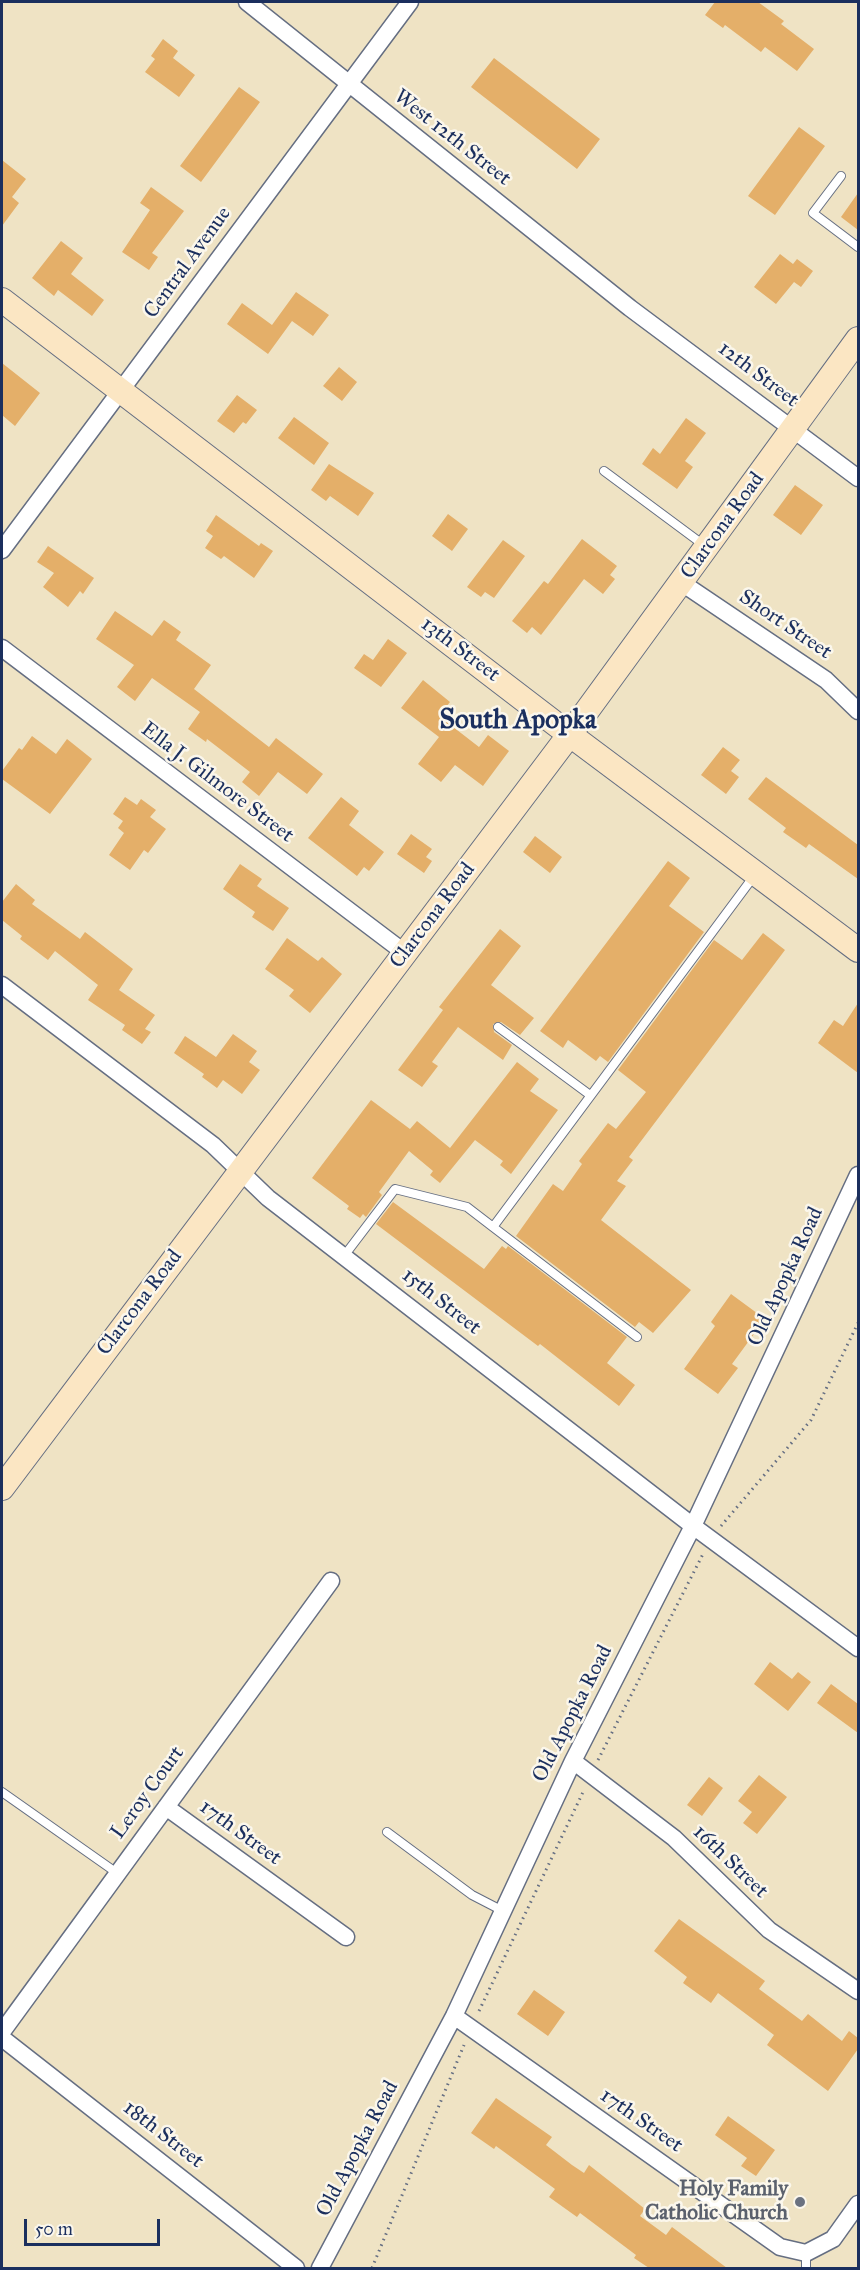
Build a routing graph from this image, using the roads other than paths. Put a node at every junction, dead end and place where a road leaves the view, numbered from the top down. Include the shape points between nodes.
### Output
1 (247, 2) edge
2 (410, 2) edge
3 (348, 84) junction
4 (841, 176) dead end
5 (858, 247) edge
6 (2, 300) edge
7 (630, 308) joint
8 (858, 339) edge
9 (122, 391) junction
10 (793, 429) junction
11 (604, 471) dead end
12 (858, 478) edge
13 (707, 547) junction
14 (2, 550) edge
15 (682, 583) junction
16 (2, 648) edge
17 (858, 711) edge
18 (570, 734) junction
19 (756, 873) junction
20 (858, 950) edge
21 (405, 953) junction
22 (2, 984) edge
23 (498, 1027) dead end
24 (590, 1095) junction
25 (240, 1171) junction
26 (858, 1175) edge
27 (493, 1227) junction
28 (344, 1257) junction
29 (637, 1337) dead end
30 (2, 1488) edge
31 (693, 1526) junction
32 (331, 1581) dead end
33 (858, 1648) edge
34 (573, 1761) junction
35 (2, 1792) edge
36 (166, 1807) junction
37 (387, 1832) dead end
38 (117, 1873) junction
39 (503, 1911) junction
40 (346, 1937) dead end
41 (858, 1991) edge
42 (454, 2016) junction
43 (2, 2032) edge
44 (2, 2038) edge
45 (858, 2204) edge
46 (806, 2261) edge
47 (296, 2268) edge
48 (320, 2268) edge

1 - 3 street, West 12th Street
2 - 3 street, Central Avenue
3 - 7 street, West 12th Street
3 - 9 street, Central Avenue
4 - 5 lane via 813,213
6 - 9 main road, 13th Street
7 - 10 street, 12th Street
8 - 10 main road, Clarcona Road
9 - 14 street, Central Avenue
9 - 18 main road, 13th Street
10 - 12 street, 12th Street
10 - 13 main road, Clarcona Road
11 - 13 lane
13 - 15 main road, Clarcona Road
15 - 17 street, Short Street via 825,680
15 - 18 main road, Clarcona Road
16 - 21 street, Ella J. Gilmore Street
18 - 19 main road, 13th Street
18 - 21 main road, Clarcona Road
19 - 20 main road, 13th Street
19 - 24 lane
21 - 25 main road, Clarcona Road
22 - 25 street, 15th Street via 213,1145
23 - 24 lane
24 - 27 lane
25 - 28 street, 15th Street
25 - 30 main road, Clarcona Road
26 - 31 street, Old Apopka Road
27 - 28 lane via 467,1207 396,1189
27 - 29 lane
28 - 31 street, 15th Street
31 - 33 street, 15th Street
31 - 34 street, Old Apopka Road
32 - 36 street, Leroy Court
34 - 39 street, Old Apopka Road
34 - 41 street, 16th Street via 674,1838 769,1930
35 - 38 lane
36 - 38 street, Leroy Court
36 - 40 street, 17th Street
37 - 39 lane via 472,1895
38 - 43 street, Leroy Court
39 - 42 street, Old Apopka Road
42 - 46 street, 17th Street via 780,2247
42 - 48 street, Old Apopka Road
44 - 47 street, 18th Street
45 - 46 street via 833,2239

